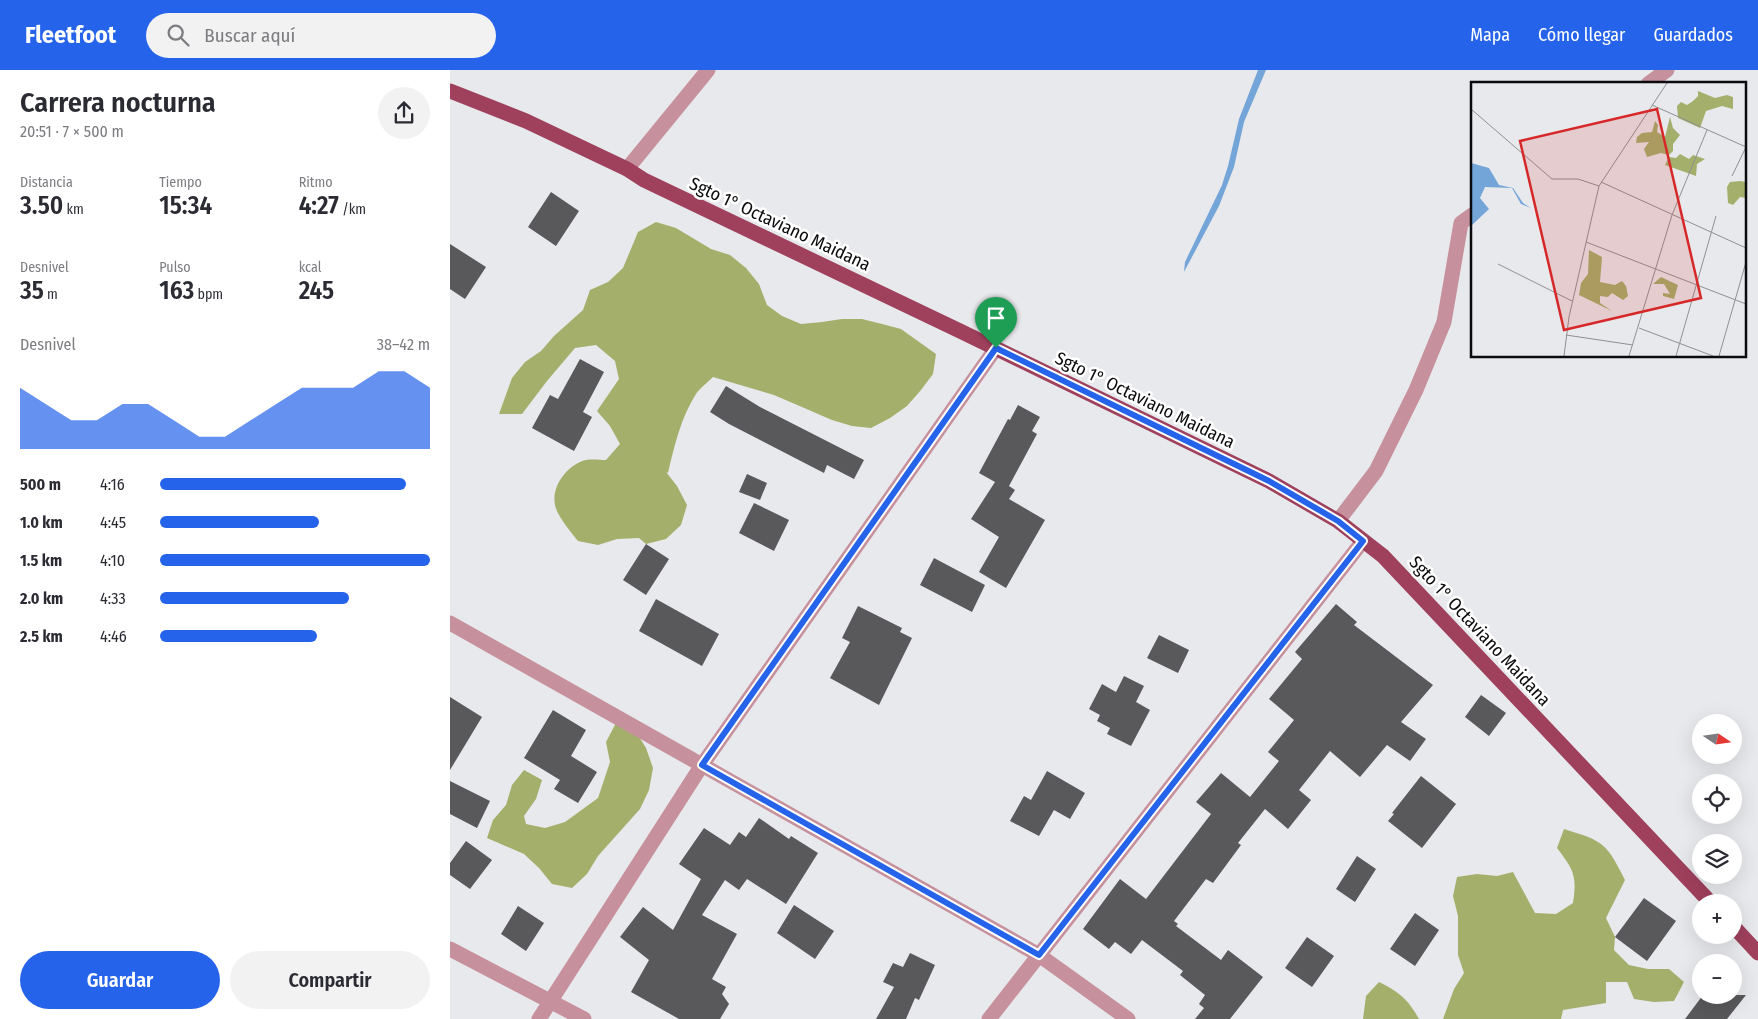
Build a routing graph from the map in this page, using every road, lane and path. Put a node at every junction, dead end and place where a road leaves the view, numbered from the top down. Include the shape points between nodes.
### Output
1 (708, 70) edge
2 (1667, 70) edge
3 (1651, 82) edge
4 (450, 91) edge
5 (627, 169) junction
6 (1471, 216) edge
7 (996, 348) junction
8 (1338, 521) junction
9 (1363, 541) junction
10 (450, 623) edge
11 (702, 765) junction
12 (1702, 894) edge
13 (1742, 936) edge
14 (450, 949) edge
15 (1758, 953) edge
16 (1039, 955) junction
17 (551, 1001) junction
18 (539, 1019) edge
19 (584, 1019) edge
20 (989, 1019) edge
21 (1128, 1019) edge

1 - 5 street
2 - 3 street
4 - 5 main road, Sgto 1° Octaviano Maidana via 526,121
5 - 7 main road, Sgto 1° Octaviano Maidana
6 - 8 street via 1461,223 1444,322 1416,390 1376,471
7 - 8 main road, Sgto 1° Octaviano Maidana via 1269,481
7 - 11 street
8 - 9 main road, Sgto 1° Octaviano Maidana
9 - 12 main road, Sgto 1° Octaviano Maidana via 1383,556
9 - 16 street
10 - 11 street
11 - 16 street
11 - 17 street
13 - 15 main road
14 - 17 street
16 - 20 street
16 - 21 street
17 - 18 street
17 - 19 street

